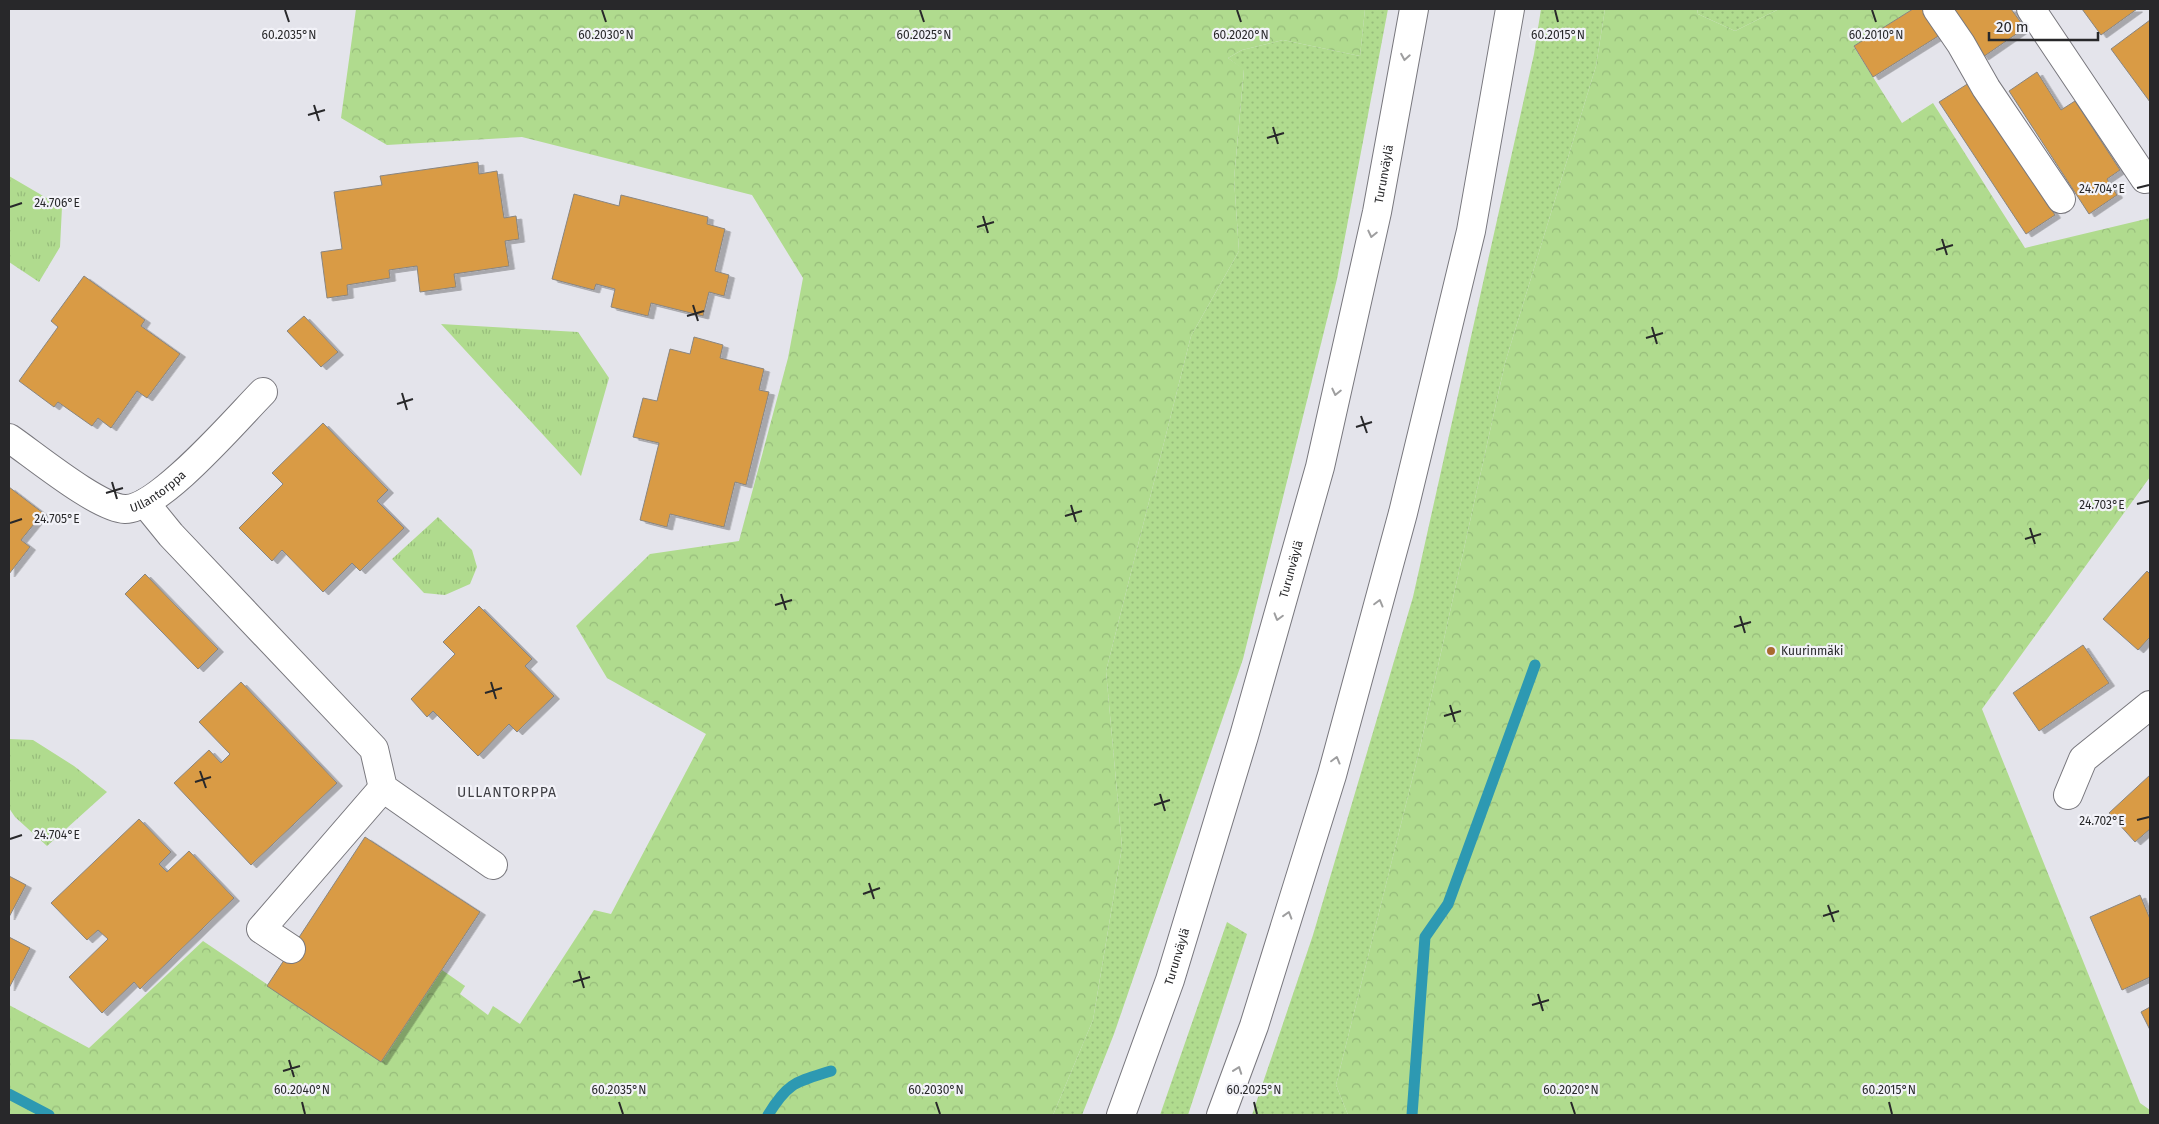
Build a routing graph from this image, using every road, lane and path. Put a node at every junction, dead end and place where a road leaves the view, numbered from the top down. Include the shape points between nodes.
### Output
1 (1414, 9) edge
2 (1510, 9) edge
3 (1937, 9) edge
4 (2031, 9) edge
5 (2145, 179) dead end
6 (2060, 199) dead end
7 (263, 392) dead end
8 (9, 438) edge
9 (145, 503) junction
10 (2150, 705) edge
11 (383, 788) junction
12 (2068, 794) dead end
13 (493, 865) dead end
14 (291, 949) dead end
15 (1121, 1115) edge
16 (1221, 1115) edge

1 -> 15 main road, Turunväylä via 1376,212 1320,467 1244,736 1170,980
16 -> 2 main road via 1254,1026 1332,775 1403,513 1471,231
3 - 6 main road
4 - 5 main road
7 - 9 main road, Ullantorppa via 167,489
8 - 9 main road, Ullantorppa via 102,502 126,509
9 - 11 main road via 171,535 374,749
10 - 12 main road via 2083,759
11 - 13 main road
11 - 14 main road via 261,929

